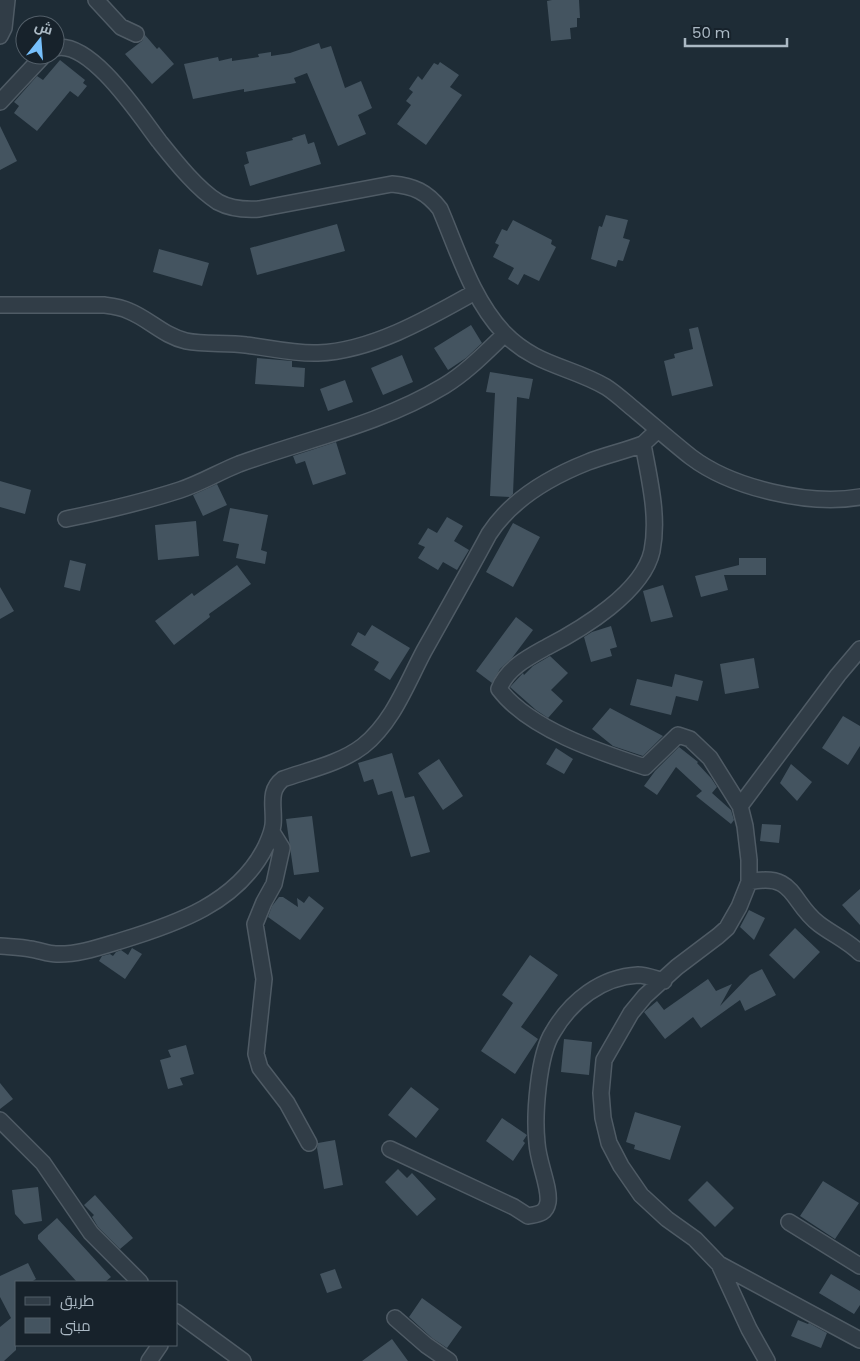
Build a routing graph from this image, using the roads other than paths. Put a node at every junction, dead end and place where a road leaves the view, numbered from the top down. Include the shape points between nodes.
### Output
1 (7, 0) edge
2 (96, 0) edge
3 (136, 34) dead end
4 (0, 36) edge
5 (65, 46) edge
6 (35, 65) edge
7 (20, 81) junction
8 (0, 92) edge
9 (0, 102) edge
10 (475, 292) junction
11 (0, 305) edge
12 (505, 334) junction
13 (658, 430) junction
14 (643, 444) junction
15 (860, 497) edge
16 (66, 519) dead end
17 (860, 649) edge
18 (740, 806) junction
19 (272, 832) junction
20 (749, 882) junction
21 (0, 946) edge
22 (860, 953) edge
23 (664, 981) junction
24 (0, 1120) edge
25 (308, 1143) dead end
26 (390, 1149) dead end
27 (789, 1222) dead end
28 (719, 1264) junction
29 (860, 1266) edge
30 (139, 1281) edge
31 (178, 1313) edge
32 (395, 1318) dead end
33 (860, 1340) edge
34 (159, 1346) edge
35 (149, 1361) edge
36 (243, 1361) edge
37 (450, 1361) edge
38 (768, 1361) edge

1 - 4 street
2 - 3 street via 121,27
5 - 10 street via 99,67 174,158 204,190 225,205 259,210 392,184 422,192 440,210
6 - 7 street
7 - 8 street
7 - 9 street
10 - 11 street via 402,330 352,347 316,353 188,341 167,334 118,307
10 - 12 street
12 - 13 street via 537,358 607,388
12 - 16 street via 462,373 404,407 238,465 182,490
13 - 14 street
13 - 15 street via 693,458 737,481 800,498 831,500
14 - 18 street via 652,492 654,535 647,564 627,592 613,604 509,672 499,689 542,725 645,767 678,735 690,739 710,758
14 - 19 street via 568,471 535,489 507,511 489,534 384,725 363,746 349,754 278,783 273,790
17 - 18 street
18 - 20 street via 745,826
19 - 21 street via 261,856 243,879 224,896 186,917 92,949 56,955 29,948
19 - 25 street via 282,848 274,884 255,924 264,979 256,1054 260,1068 287,1103
20 - 22 street via 763,879 783,884 794,892 818,923
20 - 23 street via 727,928
23 - 26 street via 639,975 596,986 576,1002 552,1032 541,1073 536,1118 539,1159 549,1192 544,1212 528,1216
23 - 28 street via 631,1012 604,1060 603,1118 609,1142 641,1195 695,1239
24 - 30 street via 43,1163 91,1233
27 - 29 street
28 - 33 street
28 - 38 street
31 - 36 street
32 - 37 street
34 - 35 street

